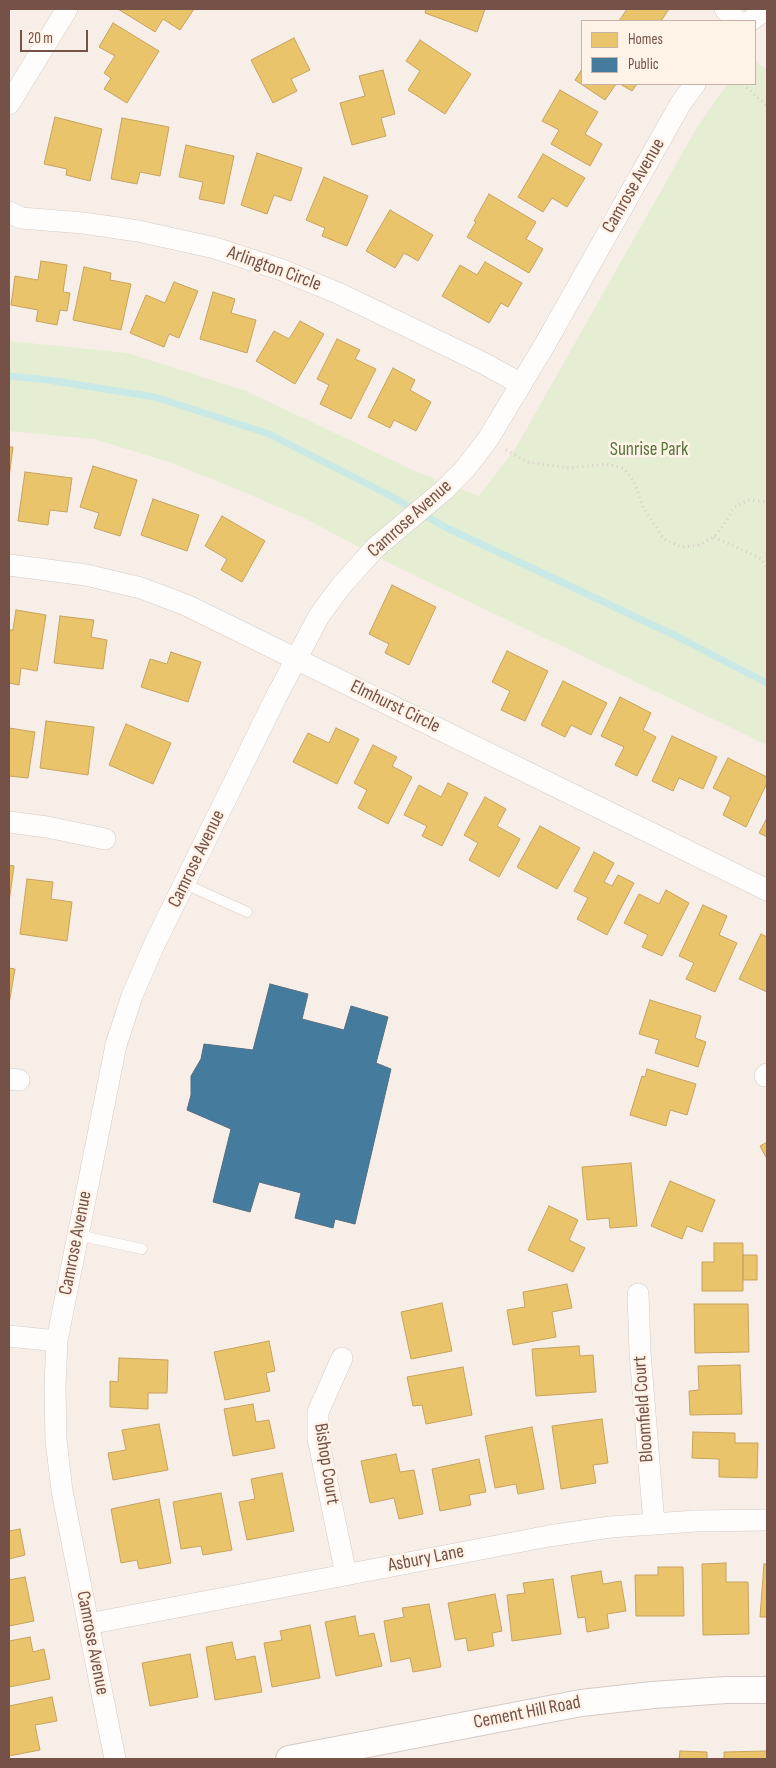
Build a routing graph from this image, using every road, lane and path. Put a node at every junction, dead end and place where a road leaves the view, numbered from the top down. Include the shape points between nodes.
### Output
1 (67, 9) edge
2 (725, 9) edge
3 (767, 9) edge
4 (736, 20) edge
5 (751, 20) edge
6 (693, 85) edge
7 (744, 85) edge
8 (9, 104) edge
9 (767, 106) edge
10 (9, 212) edge
11 (521, 384) junction
12 (488, 439) junction
13 (767, 502) edge
14 (714, 537) junction
15 (9, 565) edge
16 (767, 570) edge
17 (296, 658) junction
18 (9, 822) edge
19 (105, 839) dead end
20 (185, 884) junction
21 (767, 890) edge
22 (247, 912) dead end
23 (78, 1235) junction
24 (142, 1250) dead end
25 (638, 1294) dead end
26 (9, 1336) edge
27 (57, 1341) junction
28 (342, 1358) dead end
29 (767, 1520) edge
30 (654, 1524) junction
31 (346, 1575) junction
32 (88, 1624) junction
33 (767, 1690) edge
34 (115, 1759) edge
35 (289, 1759) edge

1 - 8 street
2 - 4 street
3 - 5 street
6 - 11 street, Camrose Avenue
7 - 9 path
10 - 11 street, Arlington Circle via 21,218 138,231 215,248 282,270 340,294
11 - 12 street, Camrose Avenue
12 - 14 path via 527,462 569,468 607,464 623,468 634,481 643,507 664,539 681,547 698,545
12 - 17 street, Camrose Avenue via 465,469 375,548 341,586 318,616
13 - 14 path via 749,500 734,507
14 - 16 path via 762,559
15 - 17 street, Elmhurst Circle via 86,575 141,588 186,605
17 - 20 street, Camrose Avenue
17 - 21 street, Elmhurst Circle
18 - 19 street
20 - 22 lane
20 - 23 street, Camrose Avenue via 132,996 116,1045
23 - 24 lane
23 - 27 street, Camrose Avenue
25 - 30 street, Bloomfield Court
26 - 27 street
27 - 32 street, Camrose Avenue via 56,1440 62,1491
28 - 31 street, Bishop Court via 318,1412 318,1438
29 - 30 street, Asbury Lane
30 - 31 street, Asbury Lane via 549,1536
31 - 32 street, Asbury Lane
32 - 34 street, Camrose Avenue
33 - 35 street, Cement Hill Road via 653,1694 581,1702

